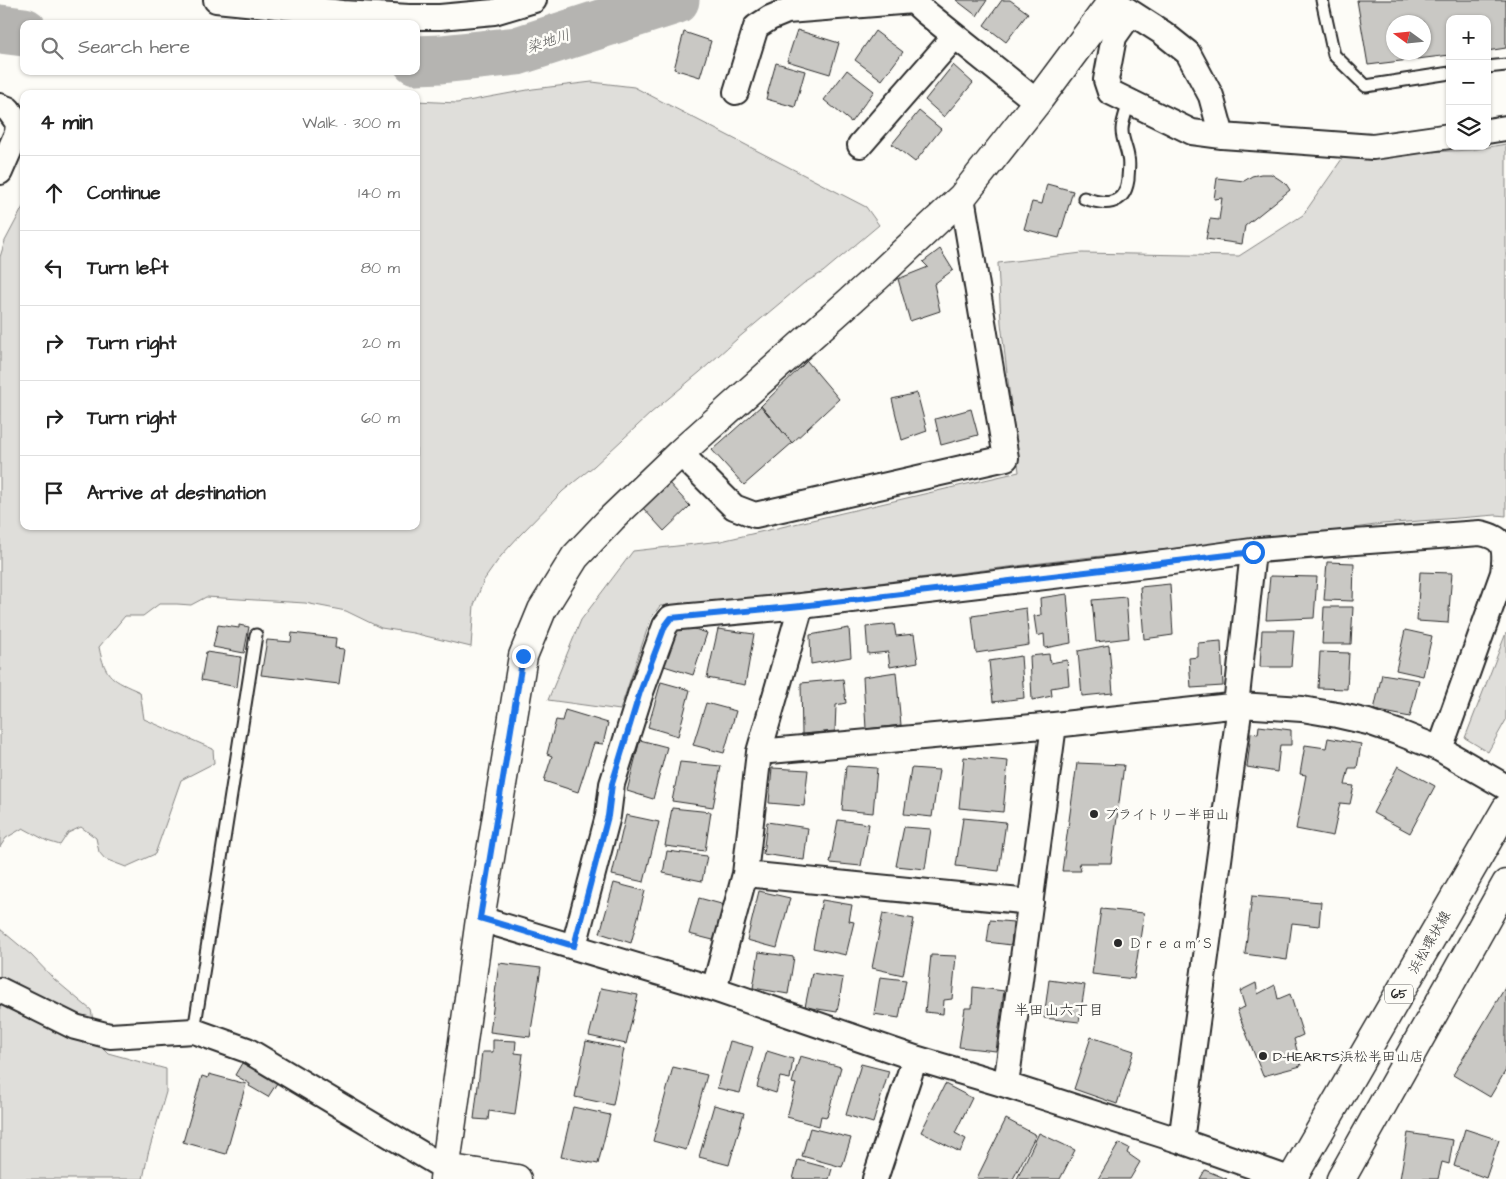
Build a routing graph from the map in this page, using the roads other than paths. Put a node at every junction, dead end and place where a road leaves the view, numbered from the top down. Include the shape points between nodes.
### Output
1 (216, 0) edge
2 (1322, 0) edge
3 (913, 1) edge
4 (521, 2) edge
5 (1119, 5) edge
6 (342, 6) edge
7 (955, 36) junction
8 (1506, 64) edge
9 (1491, 66) edge
10 (1446, 74) edge
11 (736, 92) dead end
12 (1130, 100) junction
13 (1037, 102) junction
14 (0, 106) edge
15 (1506, 128) edge
16 (1491, 130) edge
17 (1222, 136) junction
18 (1446, 137) edge
19 (860, 145) dead end
20 (0, 172) edge
21 (962, 197) junction
22 (1084, 198) dead end
23 (680, 453) junction
24 (1253, 552) junction
25 (801, 606) junction
26 (256, 635) dead end
27 (1238, 705) junction
28 (1054, 725) junction
29 (1440, 749) junction
30 (759, 752) junction
31 (1506, 787) edge
32 (1506, 809) edge
33 (744, 874) junction
34 (1506, 884) edge
35 (1031, 902) junction
36 (480, 918) junction
37 (574, 946) junction
38 (714, 989) junction
39 (0, 990) edge
40 (194, 1031) junction
41 (915, 1058) junction
42 (1006, 1085) junction
43 (1181, 1141) junction
44 (445, 1174) edge
45 (517, 1179) edge
46 (875, 1179) edge
47 (1290, 1179) edge
48 (1341, 1179) edge

1 - 6 street
2 - 10 lane via 1334,55 1366,86
3 - 7 street
3 - 11 street via 787,11 770,18 756,27
4 - 6 street via 494,12 440,17 409,17
5 - 12 street via 1106,80 1110,92
5 - 13 street
5 - 17 street via 1188,53 1211,96
7 - 13 street
7 - 19 street
8 - 9 lane
12 - 17 street via 1192,132
12 - 22 lane via 1122,128 1129,169 1126,189 1121,198 1110,202
13 - 21 street
14 - 20 street via 8,109 18,123 17,133
15 - 16 street
17 - 18 street via 1373,147
21 - 23 street
21 - 23 street via 1006,458 755,515 734,507
23 - 36 street via 575,557 542,610 523,656
24 - 25 street
24 - 27 street
24 - 29 street via 1480,533 1500,541 1505,550 1503,573
25 - 30 street
25 - 37 street via 671,618 665,626 640,692 612,784 608,816
26 - 40 lane
27 - 28 street
27 - 29 street via 1337,715 1368,722
27 - 43 street
28 - 30 street
28 - 35 street
29 - 31 street
30 - 33 street
32 - 47 street, 浜松環状線 / 65
33 - 35 street
33 - 38 street
34 - 48 street
35 - 42 street
36 - 37 street
36 - 44 street
37 - 38 street
38 - 41 street
39 - 40 street via 75,1027 110,1036
40 - 44 street via 247,1050
41 - 42 street
41 - 46 street
42 - 43 street
43 - 47 street
44 - 45 street

